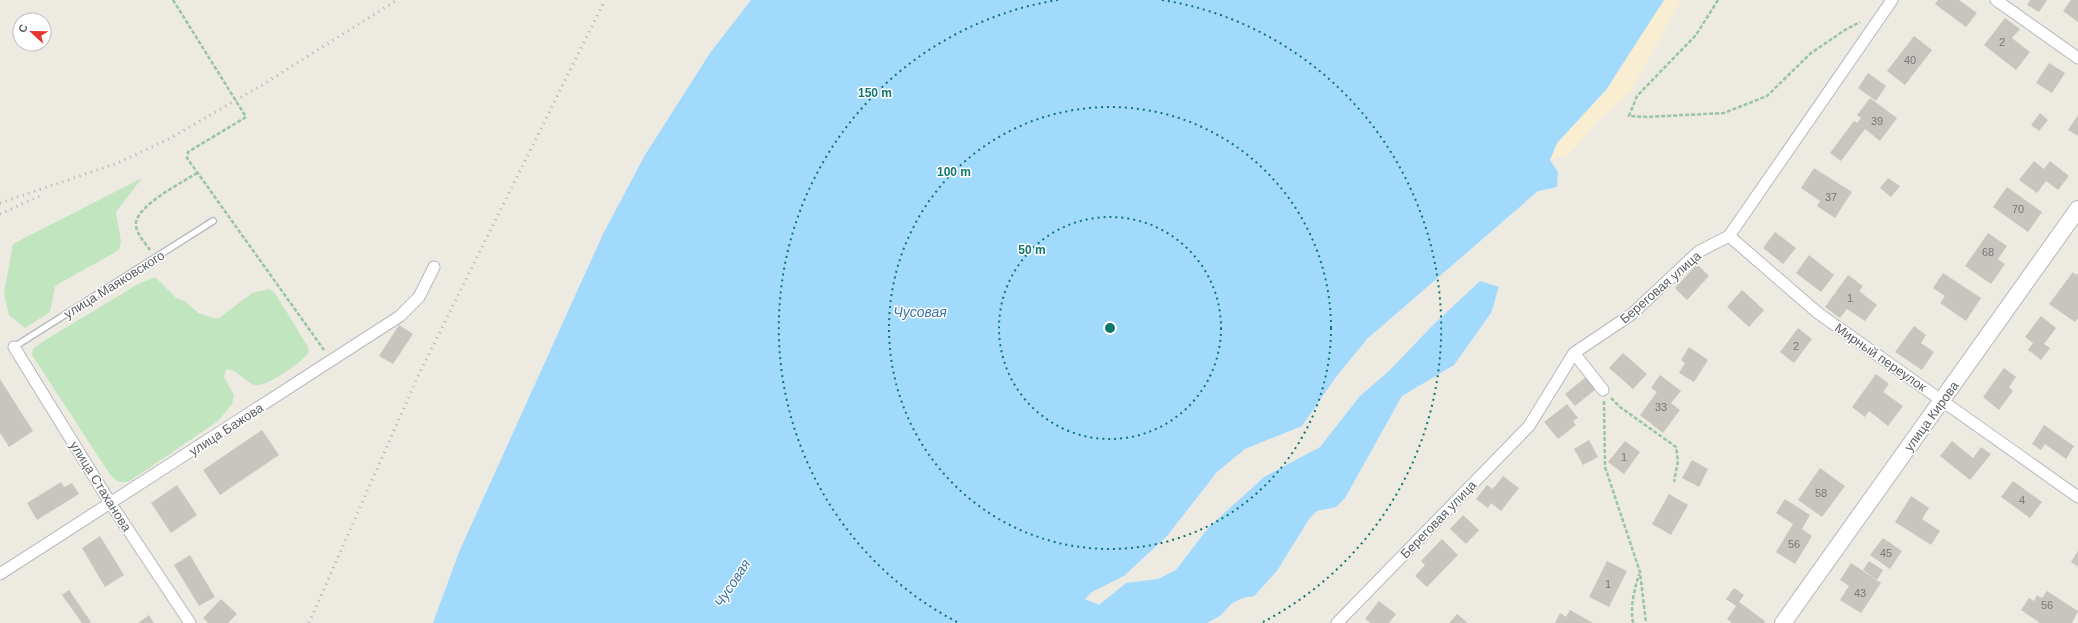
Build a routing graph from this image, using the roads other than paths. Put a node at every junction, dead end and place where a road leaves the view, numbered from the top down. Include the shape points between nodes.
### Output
1 (1892, 0) edge
2 (1996, 0) edge
3 (2078, 58) edge
4 (2078, 209) edge
5 (213, 221) dead end
6 (1728, 236) junction
7 (434, 267) dead end
8 (14, 347) joint
9 (1574, 353) junction
10 (1603, 390) road end
11 (1943, 401) junction
12 (2078, 497) edge
13 (111, 504) junction
14 (0, 574) edge
15 (190, 623) edge
16 (1337, 623) edge
17 (1783, 623) edge

1 - 6 street, Береговая улица
2 - 3 street
4 - 11 street, улица Кирова
5 - 8 lane, улица Маяковского
6 - 9 street, Береговая улица via 1698,252 1632,314
6 - 11 street, Мирный переулок via 1818,313
7 - 13 street, улица Бажова via 419,297 400,316
8 - 13 street, улица Стаханова
9 - 10 street
9 - 16 street, Береговая улица via 1529,426
11 - 12 street, Мирный переулок
11 - 17 street, улица Кирова
13 - 14 street, улица Бажова
13 - 15 street, улица Стаханова

